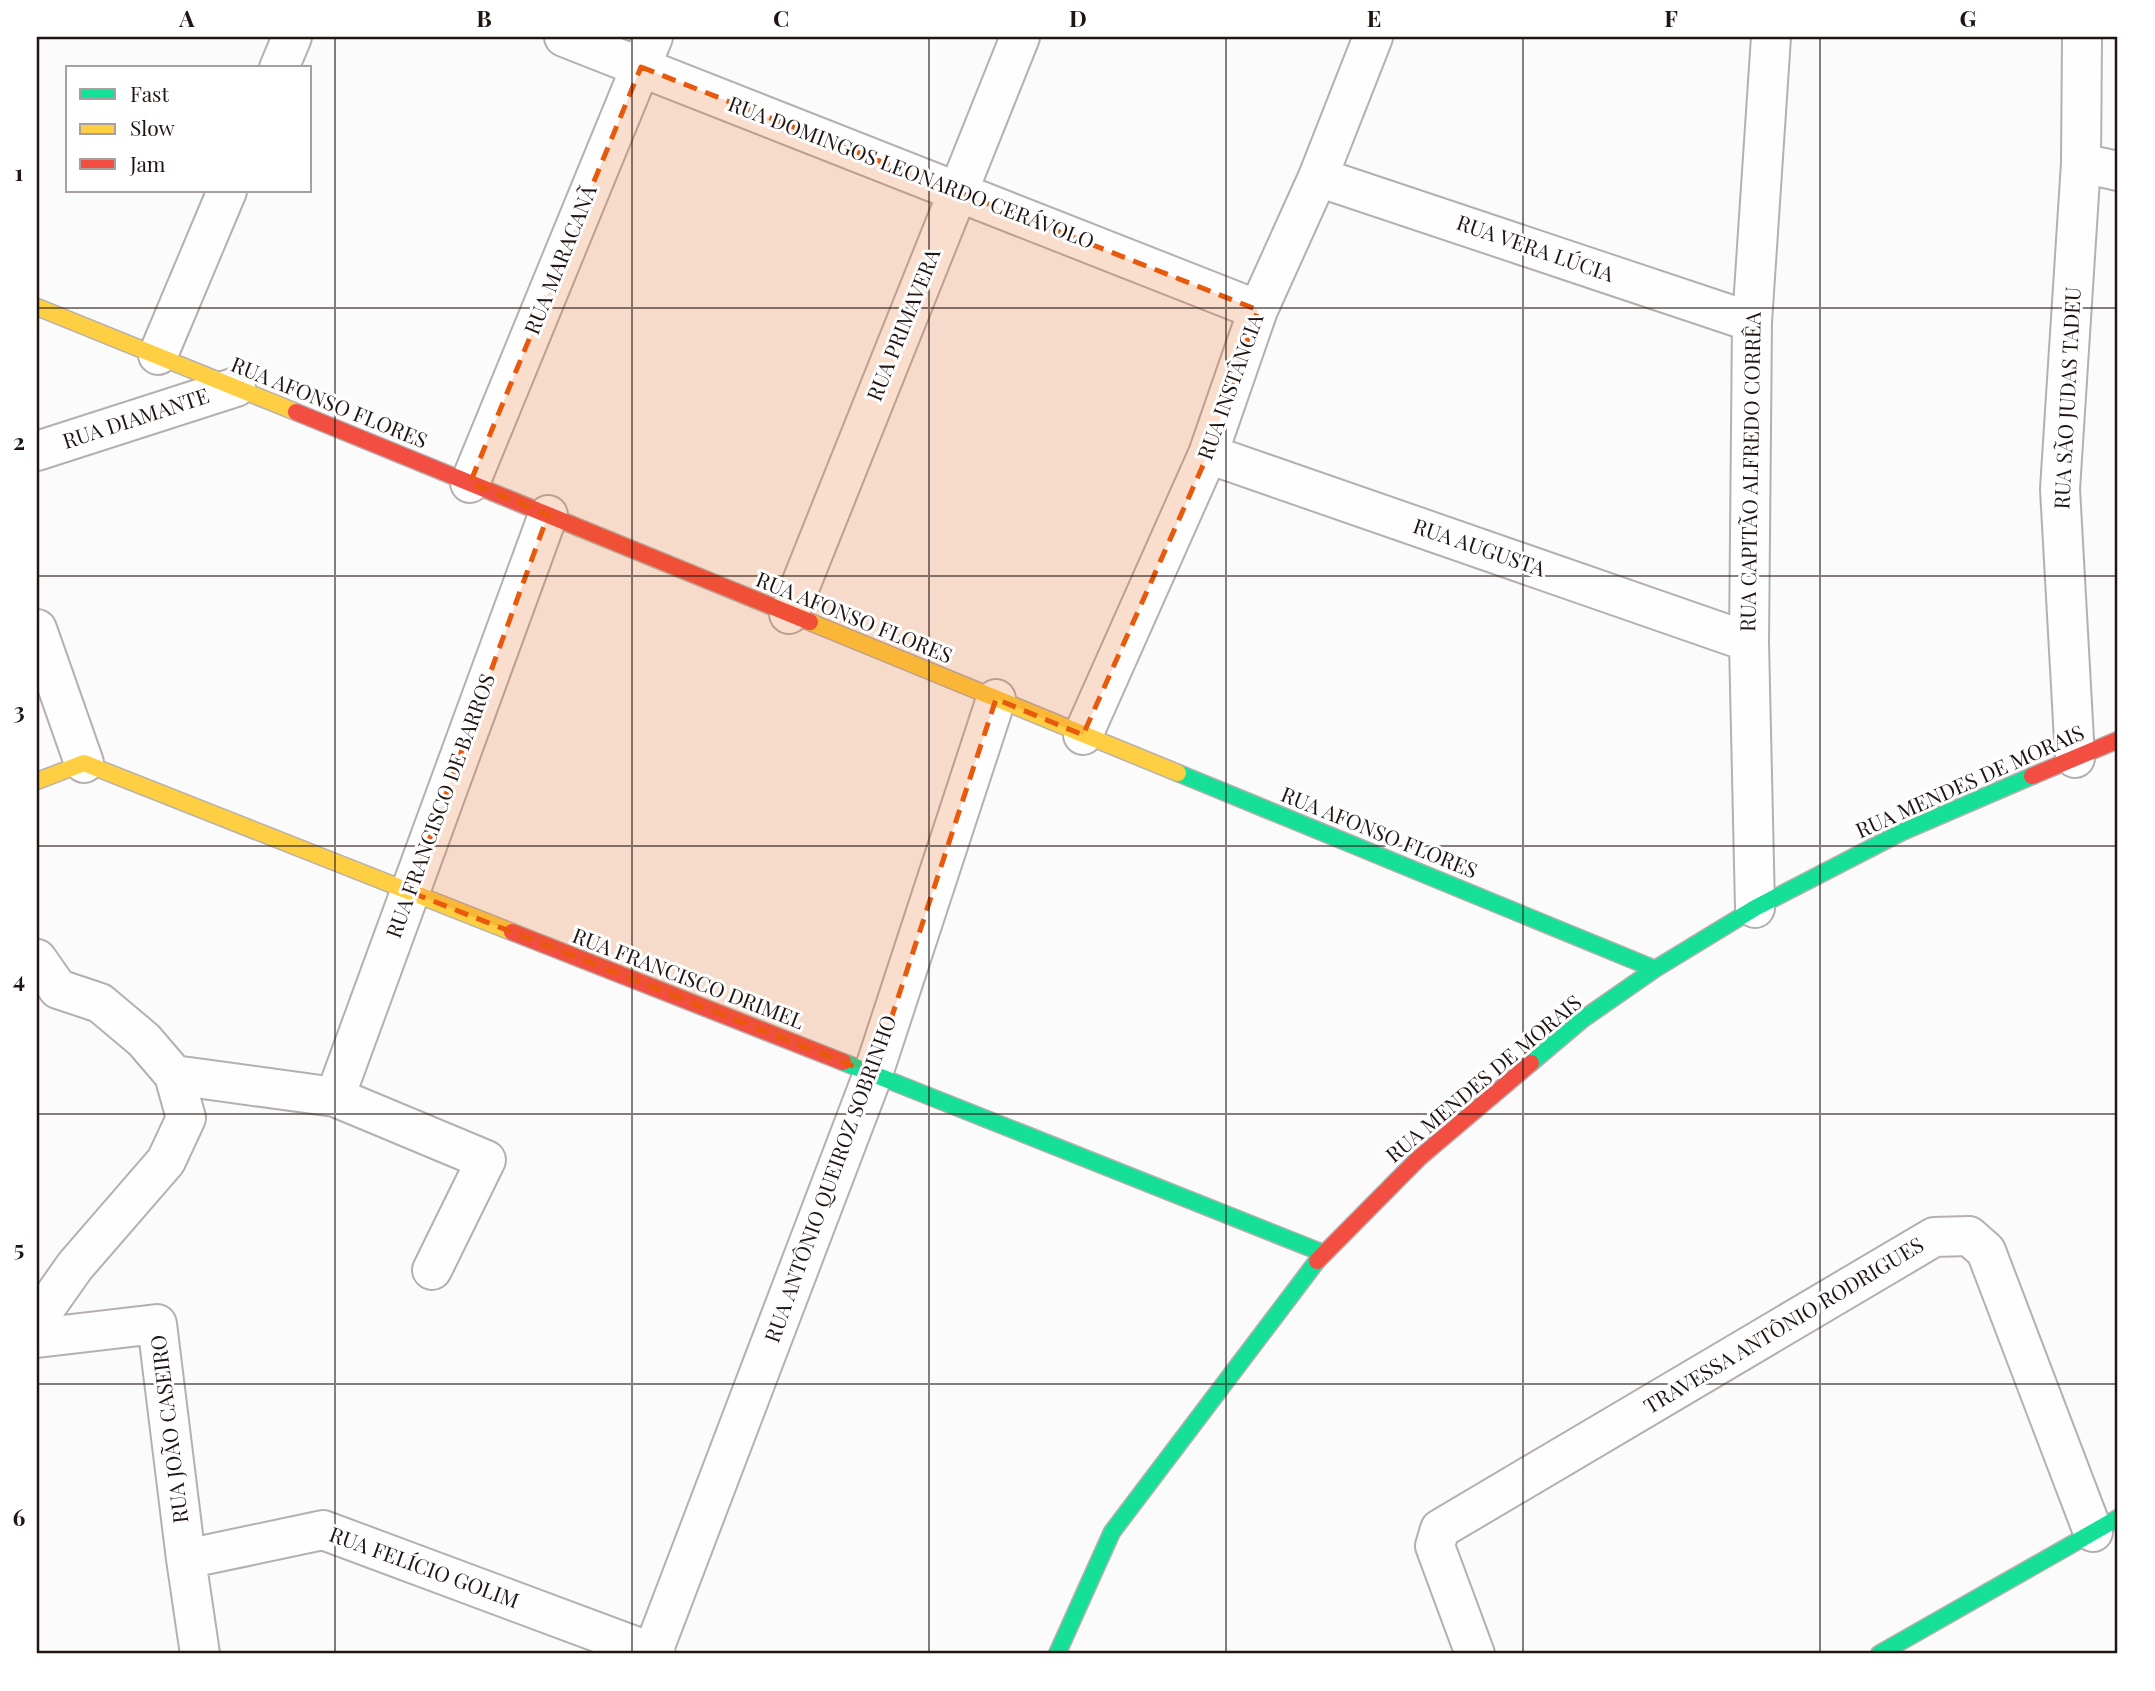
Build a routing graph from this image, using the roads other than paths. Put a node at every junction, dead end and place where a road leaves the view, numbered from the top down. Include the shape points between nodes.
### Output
1 (292, 37) edge
2 (564, 37) edge
3 (1020, 37) edge
4 (1374, 37) edge
5 (1771, 37) edge
6 (2082, 37) edge
7 (647, 52) edge
8 (280, 66) edge
9 (2081, 163) junction
10 (2118, 171) edge
11 (1318, 177) junction
12 (227, 192) edge
13 (958, 192) junction
14 (37, 307) edge
15 (1258, 310) junction
16 (1752, 322) junction
17 (158, 355) junction
18 (236, 387) junction
19 (37, 451) edge
20 (1208, 454) junction
21 (470, 483) junction
22 (548, 515) junction
23 (789, 614) junction
24 (37, 629) edge
25 (1749, 642) junction
26 (996, 699) junction
27 (1083, 735) junction
28 (2118, 740) edge
29 (2075, 758) junction
30 (84, 764) junction
31 (37, 781) edge
32 (410, 892) junction
33 (1755, 908) junction
34 (1655, 969) junction
35 (44, 980) edge
36 (873, 1074) junction
37 (174, 1075) junction
38 (335, 1097) junction
39 (1323, 1253) junction
40 (432, 1270) dead end
41 (37, 1320) edge
42 (37, 1338) edge
43 (2105, 1525) edge
44 (186, 1559) junction
45 (200, 1654) edge
46 (653, 1654) edge
47 (1057, 1654) edge
48 (1475, 1654) edge
49 (1879, 1654) edge

1 - 8 street
2 - 7 street, RUA DOMINGOS LEONARDO CERÁVOLO
3 - 13 street, RUA PRIMAVERA
4 - 11 street, RUA INSTÂNCIA
5 - 16 street, RUA CAPITÃO ALFREDO CORRÊA
6 - 9 street, RUA SÃO JUDAS TADEU
7 - 13 street, RUA DOMINGOS LEONARDO CERÁVOLO
7 - 21 street, RUA MARACANÃ
9 - 10 street
9 - 29 street, RUA SÃO JUDAS TADEU via 2060,489
11 - 15 street, RUA INSTÂNCIA
11 - 16 street, RUA VERA LÚCIA
12 - 17 street
13 - 15 street, RUA DOMINGOS LEONARDO CERÁVOLO
13 - 23 street, RUA PRIMAVERA
14 - 17 street, RUA AFONSO FLORES
15 - 20 street, RUA INSTÂNCIA
16 - 25 street, RUA CAPITÃO ALFREDO CORRÊA
17 - 18 street, RUA AFONSO FLORES
18 - 19 street, RUA DIAMANTE
18 - 21 street, RUA AFONSO FLORES
20 - 25 street, RUA AUGUSTA
20 - 27 street, RUA INSTÂNCIA
21 - 22 street, RUA AFONSO FLORES
22 - 23 street, RUA AFONSO FLORES
22 - 32 street, RUA FRANCISCO DE BARROS
23 - 26 street, RUA AFONSO FLORES
24 - 30 street
25 - 33 street, RUA CAPITÃO ALFREDO CORRÊA
26 - 27 street, RUA AFONSO FLORES
26 - 36 street, RUA ANTÔNIO QUEIROZ SOBRINHO
27 - 34 street, RUA AFONSO FLORES
28 - 29 street, RUA MENDES DE MORAIS
29 - 33 street, RUA MENDES DE MORAIS via 1902,832
30 - 31 street
30 - 32 street, RUA FRANCISCO DRIMEL
32 - 36 street, RUA FRANCISCO DRIMEL
32 - 38 street, RUA FRANCISCO DE BARROS
33 - 34 street, RUA MENDES DE MORAIS
34 - 39 street, RUA MENDES DE MORAIS via 1583,1019 1419,1158
35 - 37 street via 100,1003 145,1040
36 - 39 street, RUA FRANCISCO DRIMEL
36 - 46 street, RUA ANTÔNIO QUEIROZ SOBRINHO
37 - 38 street
37 - 41 street via 186,1118 166,1161 75,1266
38 - 40 street via 486,1160
39 - 47 street, RUA MENDES DE MORAIS via 1112,1532
42 - 44 street, RUA JOÃO CASEIRO via 157,1324
43 - 48 street, TRAVESSA ANTÔNIO RODRIGUES via 1986,1251 1969,1236 1934,1237 1440,1529 1435,1546
43 - 49 street
44 - 45 street, RUA JOÃO CASEIRO
44 - 46 street, RUA FELÍCIO GOLIM via 323,1530

